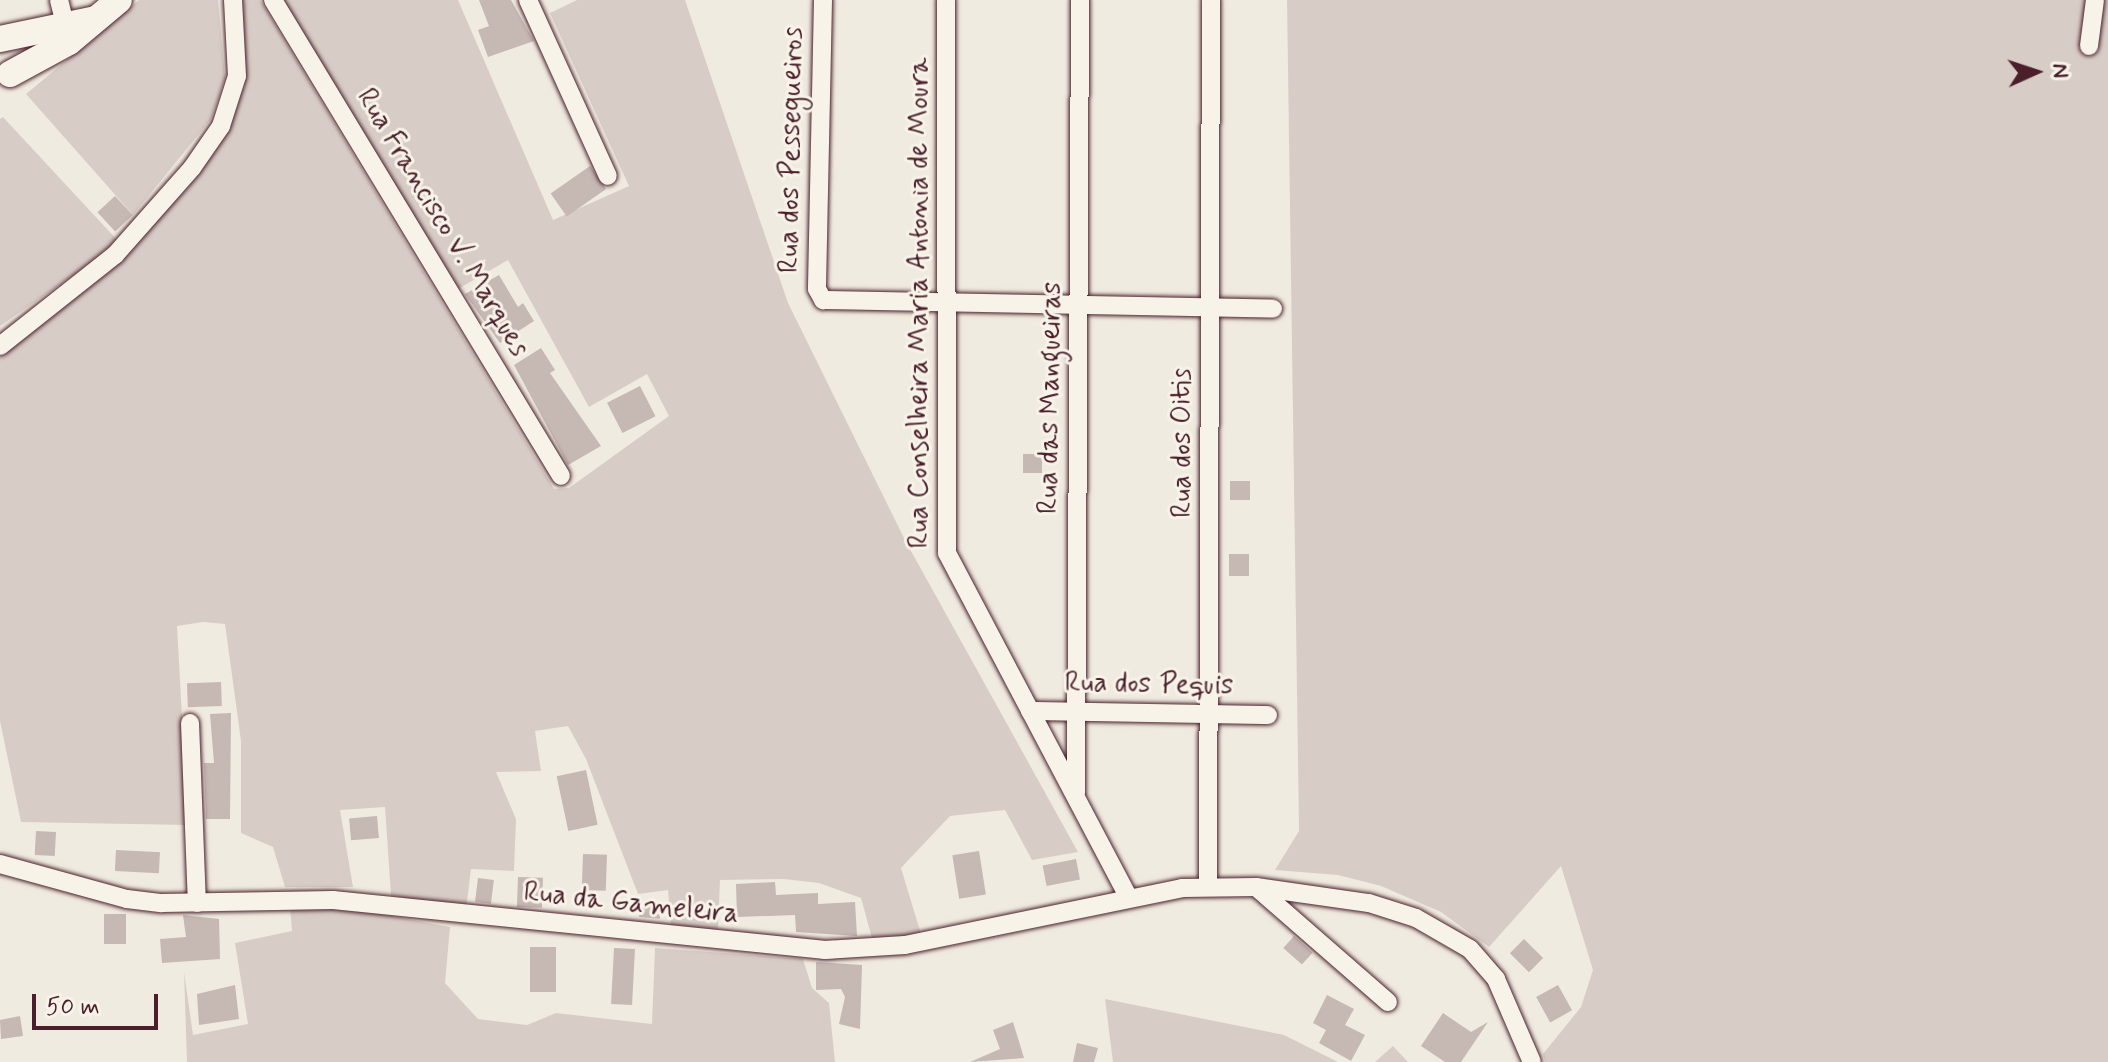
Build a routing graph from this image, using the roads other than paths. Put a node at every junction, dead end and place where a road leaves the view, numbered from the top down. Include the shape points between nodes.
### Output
1 (119, 0) edge
2 (233, 0) edge
3 (273, 0) edge
4 (528, 0) edge
5 (823, 0) edge
6 (946, 0) edge
7 (1080, 0) edge
8 (1211, 0) edge
9 (2095, 0) edge
10 (65, 22) edge
11 (0, 39) edge
12 (2089, 46) dead end
13 (5, 85) edge
14 (608, 176) dead end
15 (944, 305) junction
16 (1081, 307) junction
17 (1212, 308) junction
18 (1273, 309) dead end
19 (0, 346) edge
20 (561, 476) dead end
21 (1030, 711) junction
22 (1075, 712) junction
23 (1210, 714) junction
24 (1268, 715) dead end
25 (190, 723) dead end
26 (1076, 797) junction
27 (0, 864) edge
28 (1208, 886) junction
29 (1256, 887) junction
30 (1129, 898) junction
31 (197, 903) junction
32 (1388, 1002) dead end
33 (1532, 1062) edge

1 - 10 main road via 96,19
2 - 19 street via 237,76 221,126 192,168 115,255
3 - 20 street, Rua Francisco V. Marques
4 - 14 street
5 - 15 street, Rua dos Pessegueiros via 817,289 823,300
6 - 15 street, Rua Conselheira Maria Antonia de Moura
7 - 16 street, Rua das Mangueiras
8 - 17 street, Rua dos Oitis
9 - 12 street
10 - 11 main road
10 - 13 main road
11 - 13 main road
15 - 16 street
15 - 21 street, Rua Conselheira Maria Antonia de Moura via 947,553
16 - 17 street
16 - 22 street, Rua das Mangueiras
17 - 18 street
17 - 23 street, Rua dos Oitis
21 - 22 street, Rua dos Pequis
21 - 26 street, Rua Conselheira Maria Antonia de Moura
22 - 23 street, Rua dos Pequis
22 - 26 street, Rua das Mangueiras
23 - 24 street, Rua dos Pequis
23 - 28 street, Rua dos Oitis
25 - 31 street
26 - 30 street, Rua Conselheira Maria Antonia de Moura
27 - 31 street, Rua da Gameleira via 127,899
28 - 29 street, Rua da Gameleira
28 - 30 street, Rua da Gameleira
29 - 32 street
29 - 33 street, Rua da Gameleira via 1369,903 1416,918 1470,949 1496,979
30 - 31 street, Rua da Gameleira via 905,945 841,950 333,900

